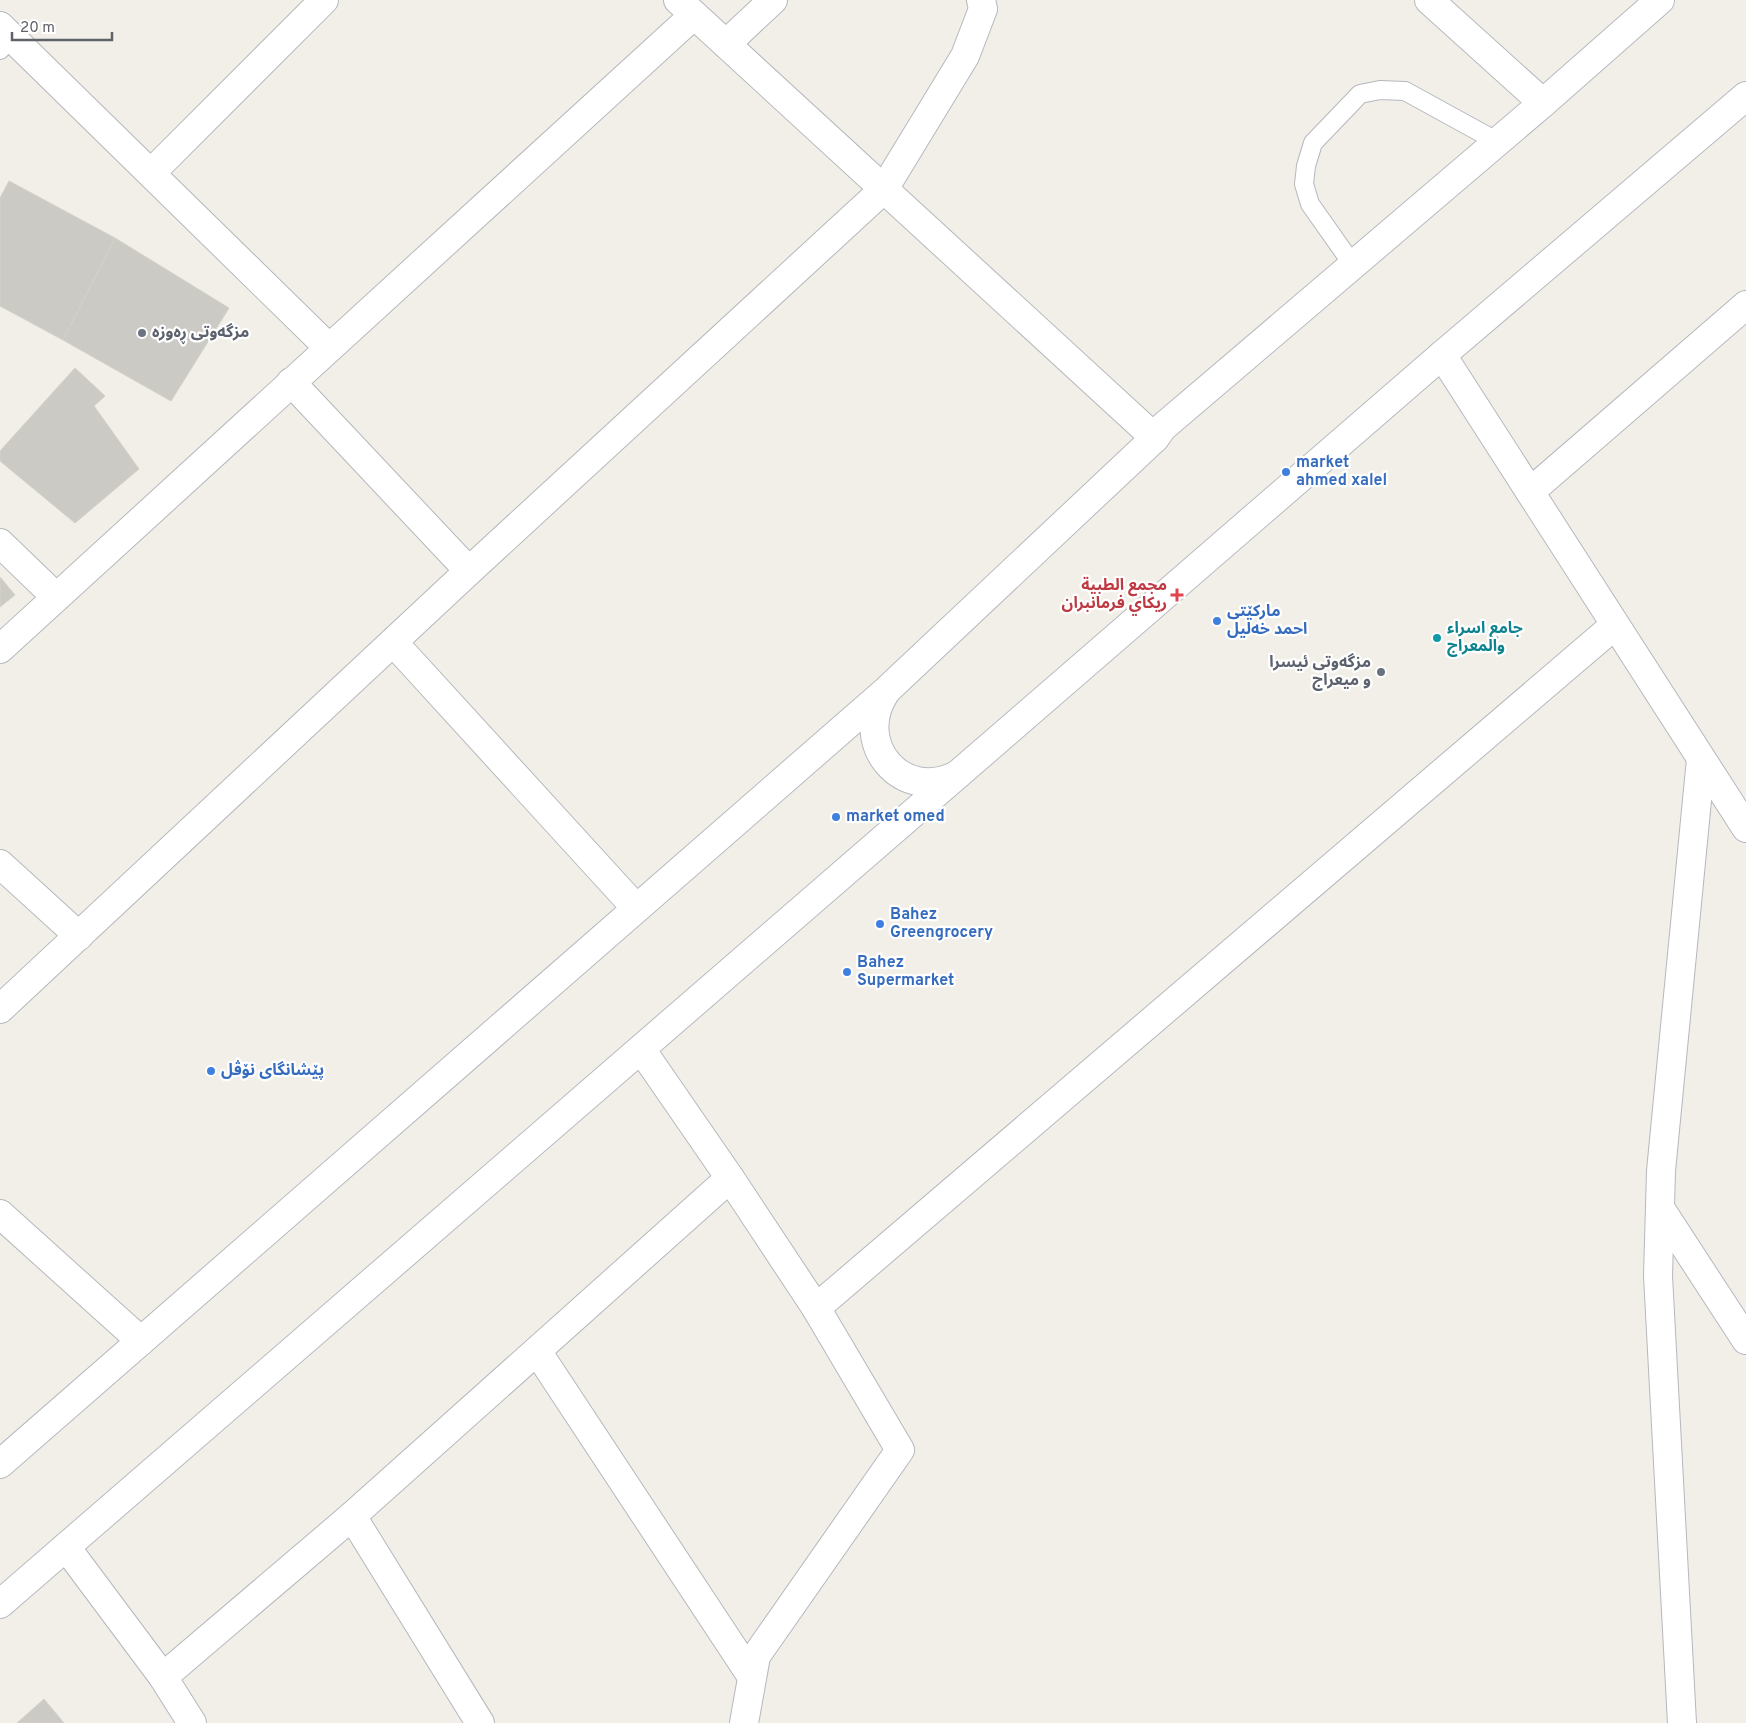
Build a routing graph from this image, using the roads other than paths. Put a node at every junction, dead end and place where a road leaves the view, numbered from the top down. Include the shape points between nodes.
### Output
1 (324, 0) edge
2 (773, 0) edge
3 (981, 0) edge
4 (1429, 0) edge
5 (1660, 0) edge
6 (686, 7) edge
7 (4, 38) edge
8 (726, 44) junction
9 (1746, 96) edge
10 (1543, 103) junction
11 (1498, 142) junction
12 (151, 173) junction
13 (884, 189) junction
14 (1354, 265) junction
15 (1745, 308) edge
16 (329, 348) junction
17 (1442, 355) junction
18 (291, 382) junction
19 (1155, 438) junction
20 (1530, 492) junction
21 (0, 544) edge
22 (469, 571) junction
23 (56, 597) junction
24 (1615, 625) junction
25 (393, 642) junction
26 (0, 649) edge
27 (887, 690) junction
28 (1701, 759) junction
29 (962, 772) junction
30 (1746, 828) edge
31 (0, 864) edge
32 (636, 908) junction
33 (80, 936) junction
34 (0, 1009) edge
35 (640, 1049) junction
36 (730, 1178) junction
37 (1660, 1208) junction
38 (0, 1214) edge
39 (816, 1308) junction
40 (1746, 1340) edge
41 (140, 1341) junction
42 (537, 1351) junction
43 (0, 1464) edge
44 (352, 1516) junction
45 (66, 1547) junction
46 (0, 1604) edge
47 (163, 1677) junction
48 (752, 1677) junction
49 (1685, 1718) edge
50 (192, 1723) edge
51 (480, 1723) edge
52 (744, 1723) edge

1 - 12 street
2 - 8 street
3 - 13 street via 983,9 965,56
4 - 10 street
5 - 10 street
6 - 8 street
6 - 16 street
7 - 12 street
8 - 13 street
9 - 17 street
10 - 11 street
11 - 14 street
11 - 14 lane via 1405,91 1380,90 1360,94 1314,143 1304,184 1310,204
12 - 16 street
13 - 19 street
13 - 22 street
14 - 19 street via 1163,427
15 - 20 street
16 - 18 street
17 - 20 street
17 - 29 street
18 - 22 street
18 - 23 street
19 - 27 street
20 - 24 street
21 - 23 street
22 - 25 street
23 - 26 street
24 - 28 street
24 - 39 street
25 - 32 street
25 - 33 street
27 - 29 street via 879,702 874,731 883,759 893,770 920,782 949,779
27 - 32 street
28 - 30 street
28 - 37 street
29 - 35 street
31 - 33 street
32 - 41 street
33 - 34 street
35 - 36 street
35 - 45 street
36 - 39 street
36 - 42 street
37 - 40 street
37 - 49 street via 1658,1276
38 - 41 street
39 - 48 street via 900,1450 756,1656
41 - 43 street
42 - 44 street
42 - 48 street
44 - 47 street
44 - 51 street
45 - 46 street
45 - 47 street
47 - 50 street
48 - 52 street

